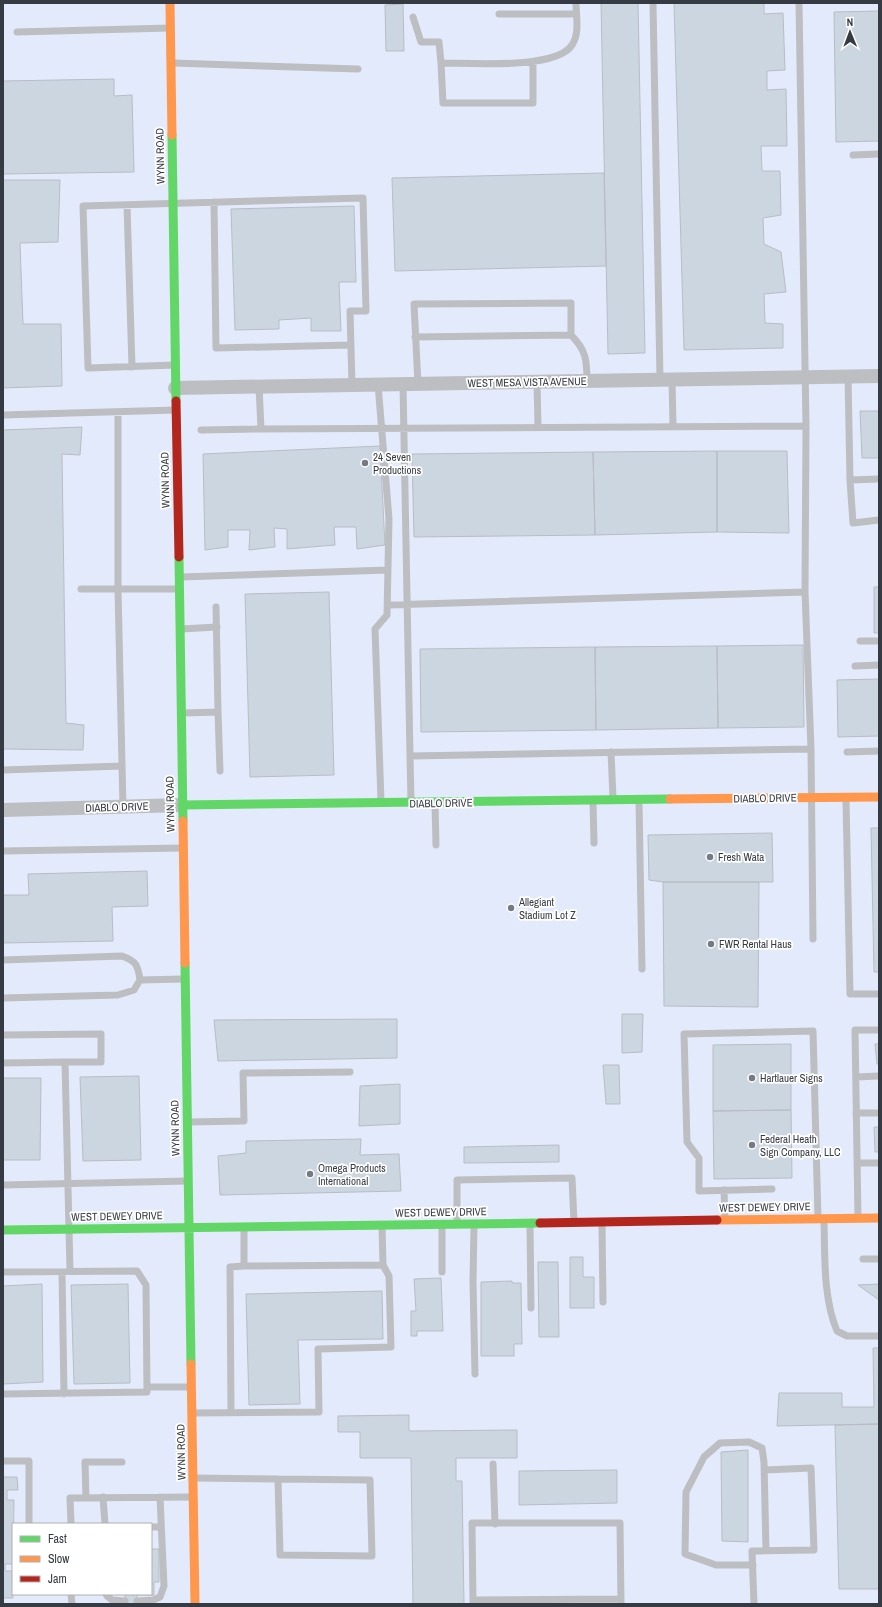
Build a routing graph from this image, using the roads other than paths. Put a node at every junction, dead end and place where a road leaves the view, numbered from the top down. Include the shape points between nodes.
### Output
1 (170, 3) edge
2 (576, 3) edge
3 (653, 3) edge
4 (799, 3) edge
5 (499, 14) dead end
6 (576, 14) junction
7 (413, 17) dead end
8 (170, 28) junction
9 (17, 32) dead end
10 (170, 63) junction
11 (441, 63) junction
12 (532, 63) junction
13 (358, 69) dead end
14 (853, 154) dead end
15 (879, 154) edge
16 (214, 202) junction
17 (173, 204) junction
18 (127, 205) junction
19 (571, 335) junction
20 (416, 337) junction
21 (351, 344) junction
22 (175, 365) junction
23 (132, 366) junction
24 (848, 376) junction
25 (879, 376) edge
26 (806, 377) junction
27 (666, 379) junction
28 (587, 381) junction
29 (537, 382) junction
30 (378, 384) junction
31 (403, 384) junction
32 (418, 384) junction
33 (352, 385) junction
34 (259, 386) junction
35 (175, 388) junction
36 (176, 410) junction
37 (118, 412) junction
38 (3, 415) edge
39 (806, 426) junction
40 (538, 427) junction
41 (674, 427) junction
42 (382, 428) junction
43 (405, 428) junction
44 (261, 429) junction
45 (201, 430) dead end
46 (879, 478) edge
47 (850, 480) junction
48 (879, 520) edge
49 (388, 570) junction
50 (178, 578) junction
51 (81, 589) dead end
52 (179, 589) junction
53 (118, 590) junction
54 (805, 592) junction
55 (407, 605) junction
56 (388, 606) junction
57 (216, 607) dead end
58 (217, 627) junction
59 (179, 629) junction
60 (860, 641) dead end
61 (879, 641) edge
62 (879, 665) edge
63 (855, 666) dead end
64 (218, 712) junction
65 (181, 713) junction
66 (811, 749) junction
67 (612, 752) junction
68 (847, 752) dead end
69 (879, 752) edge
70 (410, 756) junction
71 (122, 766) junction
72 (3, 770) edge
73 (220, 770) dead end
74 (846, 797) junction
75 (879, 797) edge
76 (812, 798) junction
77 (639, 799) junction
78 (613, 800) junction
79 (593, 801) junction
80 (435, 803) junction
81 (381, 804) junction
82 (411, 804) junction
83 (182, 806) junction
84 (123, 807) junction
85 (3, 810) edge
86 (594, 842) dead end
87 (436, 845) dead end
88 (182, 848) junction
89 (3, 851) edge
90 (813, 939) dead end
91 (3, 960) edge
92 (642, 969) dead end
93 (185, 979) junction
94 (140, 980) junction
95 (879, 994) edge
96 (3, 998) edge
97 (879, 1030) edge
98 (3, 1036) edge
99 (65, 1062) junction
100 (3, 1063) edge
101 (350, 1072) dead end
102 (856, 1076) junction
103 (879, 1076) edge
104 (856, 1113) junction
105 (879, 1113) edge
106 (187, 1122) junction
107 (879, 1162) edge
108 (857, 1163) junction
109 (188, 1181) junction
110 (68, 1184) junction
111 (3, 1185) edge
112 (772, 1189) dead end
113 (724, 1190) junction
114 (858, 1218) junction
115 (879, 1218) edge
116 (821, 1219) junction
117 (725, 1220) junction
118 (574, 1222) junction
119 (602, 1222) junction
120 (474, 1223) junction
121 (530, 1223) junction
122 (442, 1224) junction
123 (457, 1224) junction
124 (382, 1225) junction
125 (244, 1227) junction
126 (189, 1228) junction
127 (69, 1229) junction
128 (3, 1230) edge
129 (879, 1259) edge
130 (863, 1260) dead end
131 (383, 1265) junction
132 (244, 1266) junction
133 (3, 1272) edge
134 (62, 1272) junction
135 (70, 1272) junction
136 (442, 1272) dead end
137 (603, 1302) dead end
138 (532, 1308) dead end
139 (879, 1336) edge
140 (475, 1374) dead end
141 (147, 1387) junction
142 (192, 1387) junction
143 (3, 1394) edge
144 (64, 1394) junction
145 (231, 1412) junction
146 (192, 1414) junction
147 (3, 1461) edge
148 (122, 1462) dead end
149 (493, 1464) dead end
150 (765, 1470) junction
151 (193, 1478) junction
152 (278, 1478) junction
153 (103, 1497) junction
154 (160, 1497) junction
155 (194, 1497) junction
156 (86, 1498) junction
157 (29, 1523) edge
158 (70, 1523) edge
159 (104, 1523) edge
160 (495, 1524) junction
161 (152, 1527) edge
162 (161, 1527) junction
163 (766, 1551) junction
164 (753, 1565) junction
165 (107, 1595) edge
166 (125, 1601) dead end
167 (137, 1601) dead end
168 (473, 1602) edge
169 (621, 1602) edge
170 (195, 1604) edge
171 (754, 1604) edge

1 - 8 street, WYNN ROAD
2 - 6 lane
3 - 27 lane
4 - 26 lane
5 - 6 lane
6 - 12 lane via 577,34 572,46 562,53
7 - 11 lane via 421,42 440,42
8 - 9 lane
8 - 10 street, WYNN ROAD
10 - 13 lane
10 - 17 street, WYNN ROAD
11 - 12 lane
11 - 12 lane via 443,103 533,102
14 - 15 lane
16 - 17 lane
16 - 21 lane via 216,348
16 - 21 lane via 363,198 366,311 350,311
17 - 18 lane
17 - 22 street, WYNN ROAD
18 - 23 lane
18 - 23 lane via 83,206 88,368
19 - 20 lane
19 - 20 lane via 571,303 414,304
19 - 28 lane via 582,346 587,362
20 - 32 lane
21 - 33 lane
22 - 23 lane
22 - 35 street, WYNN ROAD
24 - 25 street, WEST MESA VISTA AVENUE
24 - 26 street, WEST MESA VISTA AVENUE
24 - 47 lane
26 - 27 street, WEST MESA VISTA AVENUE
26 - 39 lane
27 - 28 street, WEST MESA VISTA AVENUE
27 - 41 lane
28 - 29 street, WEST MESA VISTA AVENUE
29 - 32 street, WEST MESA VISTA AVENUE
29 - 40 lane
30 - 31 street, WEST MESA VISTA AVENUE
30 - 33 street, WEST MESA VISTA AVENUE
30 - 42 lane
31 - 32 street, WEST MESA VISTA AVENUE
31 - 43 lane
33 - 34 street, WEST MESA VISTA AVENUE
34 - 35 street, WEST MESA VISTA AVENUE
34 - 44 lane
35 - 36 street, WYNN ROAD
36 - 37 lane
36 - 50 street, WYNN ROAD
37 - 38 lane
37 - 53 lane
39 - 41 lane
39 - 54 lane
40 - 41 lane
40 - 43 lane
42 - 43 lane
42 - 44 lane
42 - 49 lane via 389,519
43 - 55 lane
44 - 45 lane
46 - 47 lane
47 - 48 lane via 852,522
49 - 50 lane
49 - 56 lane
50 - 52 street, WYNN ROAD
51 - 53 lane
52 - 53 lane
52 - 59 street, WYNN ROAD
53 - 71 lane
54 - 55 lane
54 - 66 lane
55 - 56 lane
55 - 70 lane
56 - 81 lane via 387,615 375,629
57 - 58 lane
58 - 59 lane
58 - 64 lane
59 - 65 street, WYNN ROAD
60 - 61 lane
62 - 63 lane
64 - 65 lane
64 - 73 lane
65 - 83 street, WYNN ROAD
66 - 67 lane
66 - 76 lane
67 - 70 lane
67 - 78 lane
68 - 69 lane
70 - 82 lane
71 - 72 lane
71 - 84 lane
74 - 75 street, DIABLO DRIVE
74 - 76 street, DIABLO DRIVE
74 - 95 lane via 850,994
76 - 77 street, DIABLO DRIVE
76 - 90 lane
77 - 78 street, DIABLO DRIVE
77 - 92 lane
78 - 79 street, DIABLO DRIVE
79 - 80 street, DIABLO DRIVE
79 - 86 lane
80 - 82 street, DIABLO DRIVE
80 - 87 lane
81 - 82 street, DIABLO DRIVE
81 - 83 street, DIABLO DRIVE
83 - 84 street, DIABLO DRIVE
83 - 88 street, WYNN ROAD
84 - 85 street, DIABLO DRIVE
88 - 89 lane
88 - 93 street, WYNN ROAD
91 - 94 lane via 122,956 138,965
93 - 94 lane
93 - 106 street, WYNN ROAD
94 - 96 lane via 134,990 118,995
97 - 102 lane via 855,1030
98 - 99 lane via 100,1034 101,1062
99 - 100 lane
99 - 110 lane
101 - 106 lane via 243,1073 244,1121
102 - 103 lane
102 - 104 lane
104 - 105 lane
104 - 108 lane
106 - 109 street, WYNN ROAD
107 - 108 lane
108 - 114 lane
109 - 110 lane
109 - 126 street, WYNN ROAD
110 - 111 lane
110 - 127 lane
112 - 113 lane
113 - 116 lane via 699,1191 699,1158 687,1142 684,1034 813,1031
113 - 117 lane
114 - 115 street, WEST DEWEY DRIVE
114 - 116 street, WEST DEWEY DRIVE
116 - 117 street, WEST DEWEY DRIVE
116 - 139 lane via 832,1318 837,1331 847,1336
117 - 119 street, WEST DEWEY DRIVE
118 - 119 street, WEST DEWEY DRIVE
118 - 121 street, WEST DEWEY DRIVE
118 - 123 lane via 572,1178 457,1180
119 - 137 lane
120 - 121 street, WEST DEWEY DRIVE
120 - 123 street, WEST DEWEY DRIVE
120 - 140 lane
121 - 138 lane
122 - 123 street, WEST DEWEY DRIVE
122 - 124 street, WEST DEWEY DRIVE
122 - 136 lane
124 - 125 street, WEST DEWEY DRIVE
124 - 131 lane
125 - 126 street, WEST DEWEY DRIVE
125 - 132 lane
126 - 127 street, WEST DEWEY DRIVE
126 - 142 street, WYNN ROAD
127 - 128 street, WEST DEWEY DRIVE
127 - 135 lane
129 - 130 lane
131 - 132 lane
131 - 145 lane via 389,1276 391,1347 318,1349 319,1412
132 - 145 lane via 230,1267
133 - 134 lane
134 - 135 lane
134 - 144 lane
135 - 141 lane via 137,1270 146,1285
141 - 142 lane
141 - 144 lane via 147,1392
142 - 146 street, WYNN ROAD
143 - 144 lane
145 - 146 lane
146 - 151 street, WYNN ROAD
147 - 157 lane via 29,1461
148 - 156 lane via 85,1462
149 - 160 lane
150 - 163 lane
150 - 163 lane via 811,1468 814,1550
150 - 164 lane via 762,1448 749,1442 720,1443 704,1457 686,1492 685,1554 716,1565
151 - 152 lane
151 - 155 street, WYNN ROAD
152 - 152 lane via 280,1555 372,1556 370,1480
153 - 154 lane
153 - 156 lane
153 - 159 lane
154 - 155 lane
154 - 162 lane
155 - 170 street, WYNN ROAD
156 - 158 lane via 70,1498
160 - 168 lane via 472,1524
160 - 169 lane via 620,1522
161 - 162 lane
162 - 167 lane via 164,1586 160,1597
163 - 164 lane via 752,1551
164 - 171 lane
165 - 166 lane via 112,1600
168 - 169 lane

